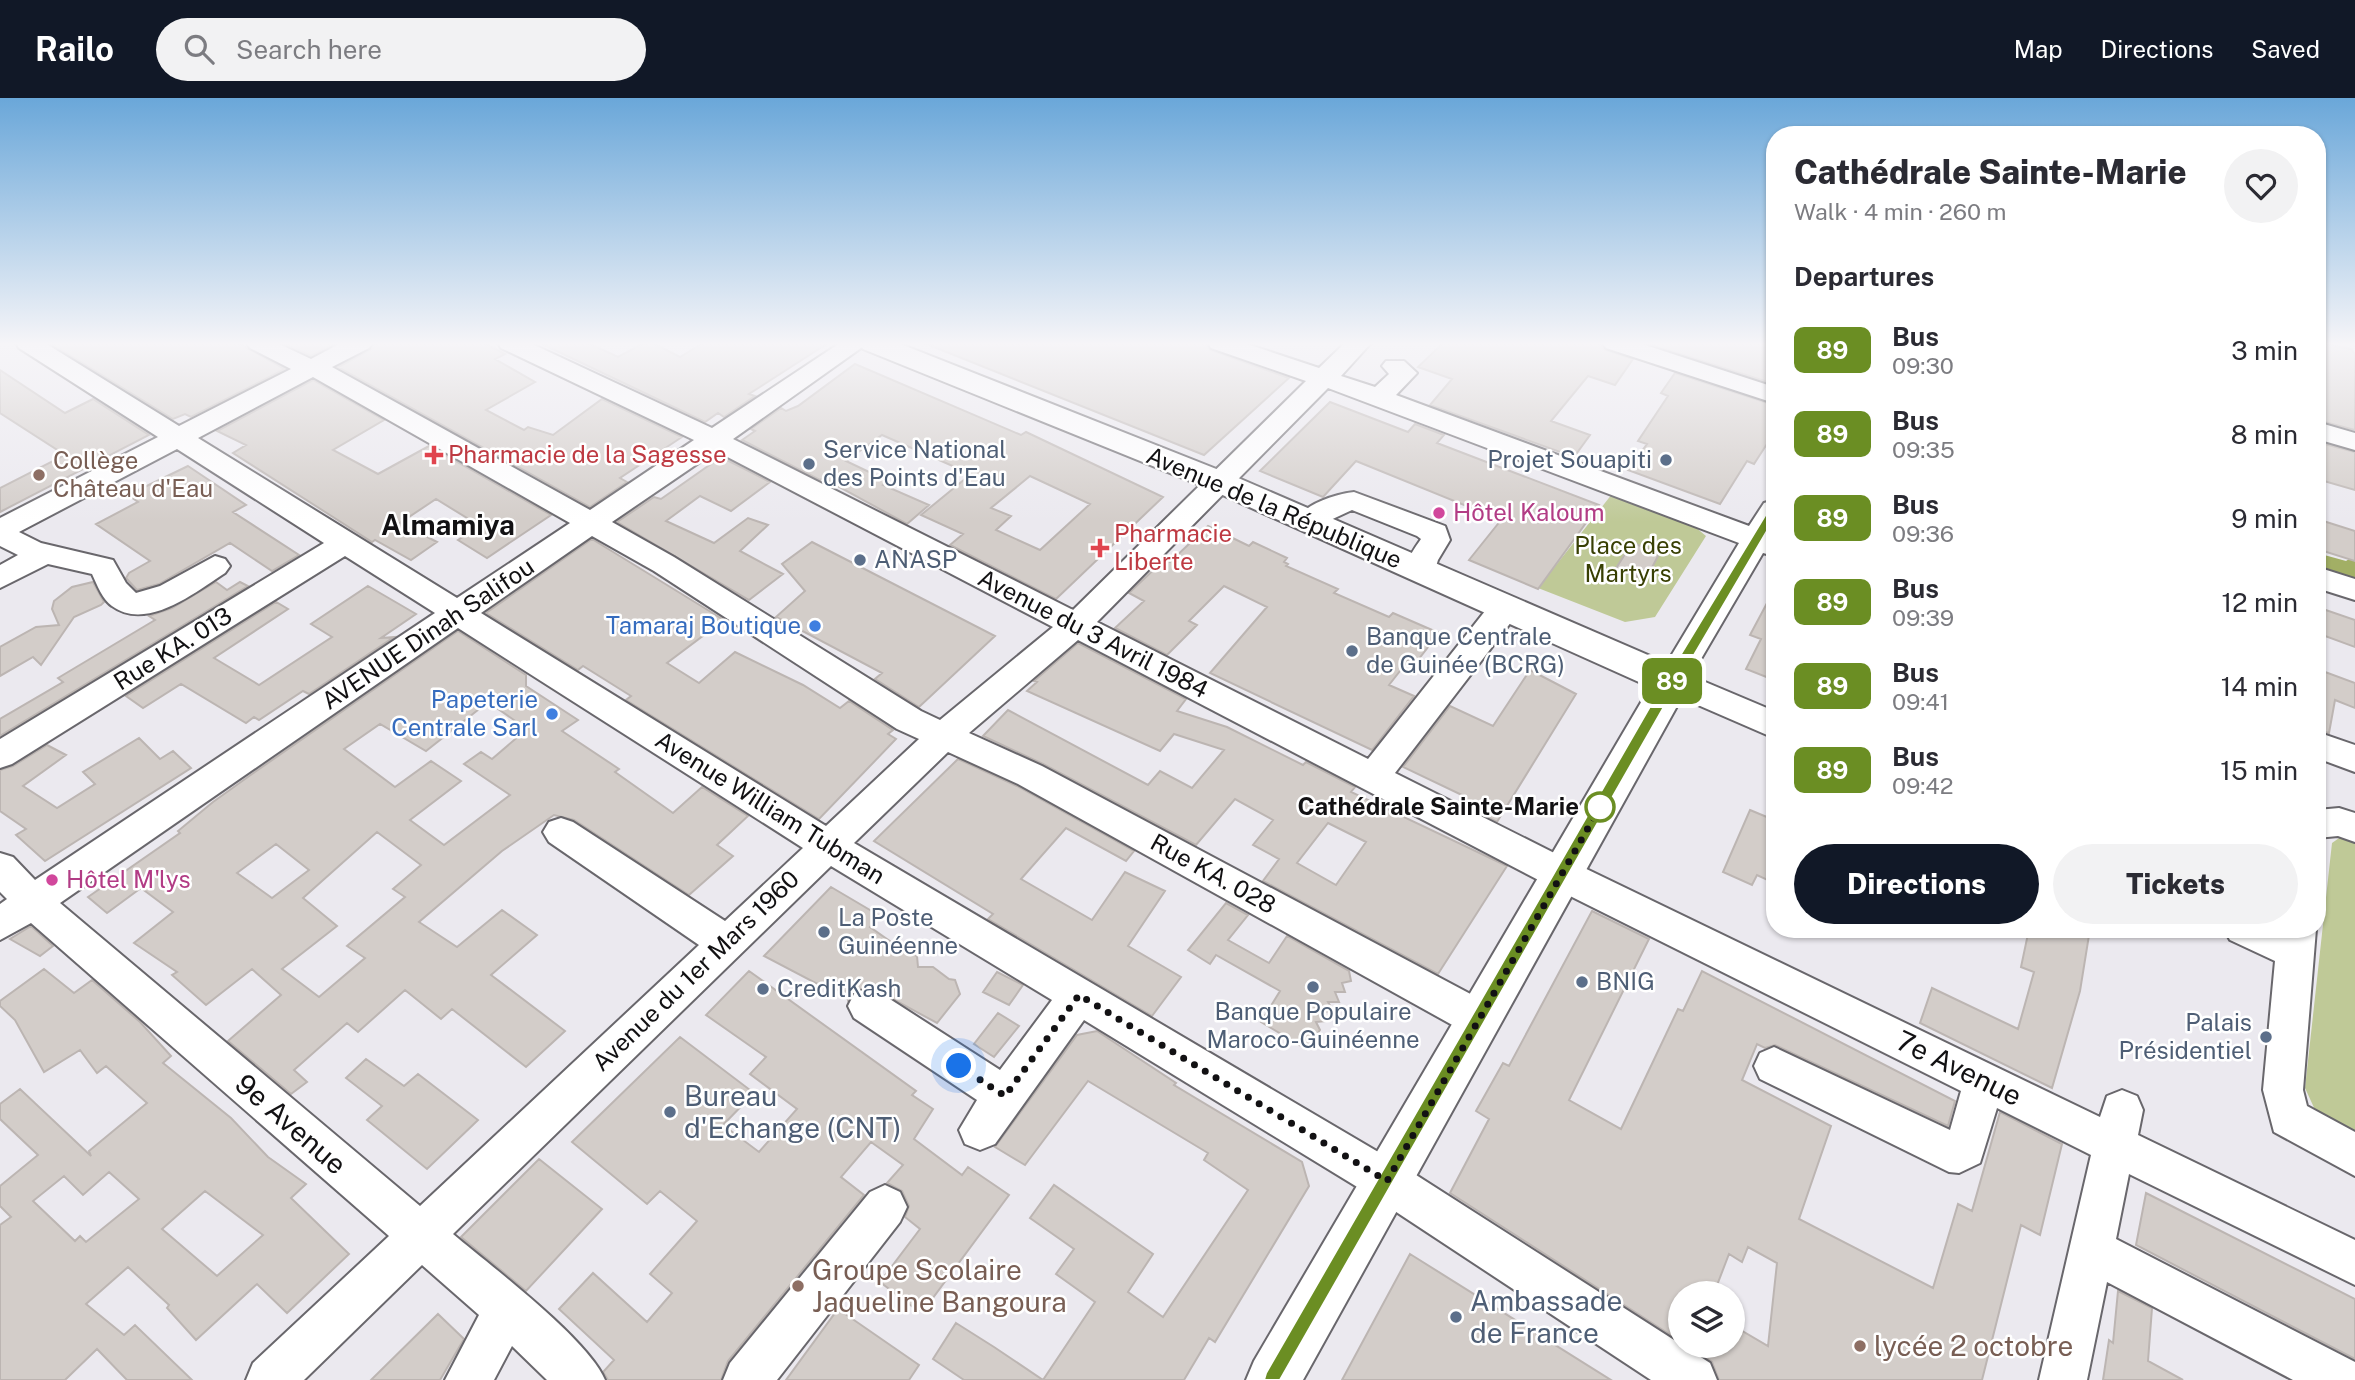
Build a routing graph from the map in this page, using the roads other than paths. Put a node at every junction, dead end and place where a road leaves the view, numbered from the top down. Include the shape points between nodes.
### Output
1 (123, 403) edge
2 (244, 403) edge
3 (377, 403) edge
4 (637, 403) edge
5 (767, 403) edge
6 (1023, 403) edge
7 (1300, 403) edge
8 (1396, 403) edge
9 (2326, 433) edge
10 (178, 437) junction
11 (713, 439) junction
12 (2355, 442) edge
13 (1218, 481) junction
14 (592, 522) junction
15 (0, 532) edge
16 (347, 542) junction
17 (1766, 542) edge
18 (44, 554) junction
19 (215, 566) dead end
20 (0, 578) edge
21 (2326, 581) edge
22 (2355, 590) edge
23 (1504, 609) junction
24 (459, 613) junction
25 (1076, 625) junction
26 (1672, 681) junction
27 (1766, 722) edge
28 (944, 735) junction
29 (2326, 748) edge
30 (0, 755) edge
31 (2355, 759) edge
32 (1373, 777) junction
33 (2326, 823) edge
34 (2355, 828) edge
35 (561, 832) dead end
36 (827, 845) junction
37 (0, 868) edge
38 (1562, 874) junction
39 (16, 913) edge
40 (2296, 941) edge
41 (726, 943) junction
42 (1079, 995) junction
43 (868, 1006) dead end
44 (1479, 1019) junction
45 (1774, 1066) dead end
46 (1985, 1080) junction
47 (1005, 1096) junction
48 (2118, 1126) junction
49 (980, 1130) dead end
50 (2355, 1155) edge
51 (1387, 1181) junction
52 (885, 1208) dead end
53 (421, 1236) junction
54 (2091, 1250) junction
55 (2355, 1263) edge
56 (507, 1310) junction
57 (270, 1380) edge
58 (469, 1380) edge
59 (582, 1380) edge
60 (747, 1380) edge
61 (1273, 1380) edge
62 (1693, 1380) edge
63 (2063, 1380) edge
64 (2341, 1380) edge

1 - 10 street, Avenue William Tubman
2 - 10 street
3 - 14 street, Rue KA. 028
4 - 11 street, Avenue du 3 Avril 1984
5 - 11 street, AVENUE Dinah Salifou
6 - 13 main road, Avenue de la République
7 - 13 street, Avenue du 1er Mars 1960
8 - 17 street
9 - 12 street
10 - 15 street
10 - 16 street, Avenue William Tubman
11 - 14 street, AVENUE Dinah Salifou
11 - 25 street, Avenue du 3 Avril 1984
13 - 23 main road, Avenue de la République
13 - 25 street, Avenue du 1er Mars 1960
14 - 24 street, AVENUE Dinah Salifou
14 - 28 street, Rue KA. 028 via 909,720
15 - 18 street
16 - 24 street, Avenue William Tubman
16 - 30 street, Rue KA. 013
17 - 26 street
18 - 19 street via 103,567 123,600 136,604 155,601
18 - 20 street
21 - 22 street
23 - 26 main road, Avenue de la République
23 - 32 street
24 - 36 street, Avenue William Tubman
24 - 39 street, AVENUE Dinah Salifou
25 - 28 street, Avenue du 1er Mars 1960
25 - 32 street, Avenue du 3 Avril 1984
26 - 27 street
26 - 38 main road
28 - 36 street, Avenue du 1er Mars 1960
28 - 44 street, Rue KA. 028 via 1030,775
29 - 31 street
32 - 38 street, Avenue du 3 Avril 1984
33 - 34 street
35 - 41 street
36 - 41 street, Avenue du 1er Mars 1960
36 - 42 street, Avenue William Tubman
37 - 39 street, 9e Avenue
38 - 44 main road
38 - 46 street, 7e Avenue
39 - 53 street, 9e Avenue
40 - 50 street via 2283,1090 2289,1118
41 - 53 street, Avenue du 1er Mars 1960
42 - 47 street
42 - 51 street, Avenue William Tubman
43 - 47 street
44 - 51 main road
45 - 46 street via 1959,1153 1965,1148
46 - 48 street, 7e Avenue
47 - 49 street
48 - 54 street
48 - 55 street, 7e Avenue
51 - 61 main road
51 - 62 street, Avenue William Tubman
52 - 60 street
53 - 56 street, 9e Avenue
53 - 57 street, Avenue du 1er Mars 1960
54 - 63 street
54 - 64 street
56 - 58 street
56 - 59 street, 9e Avenue

